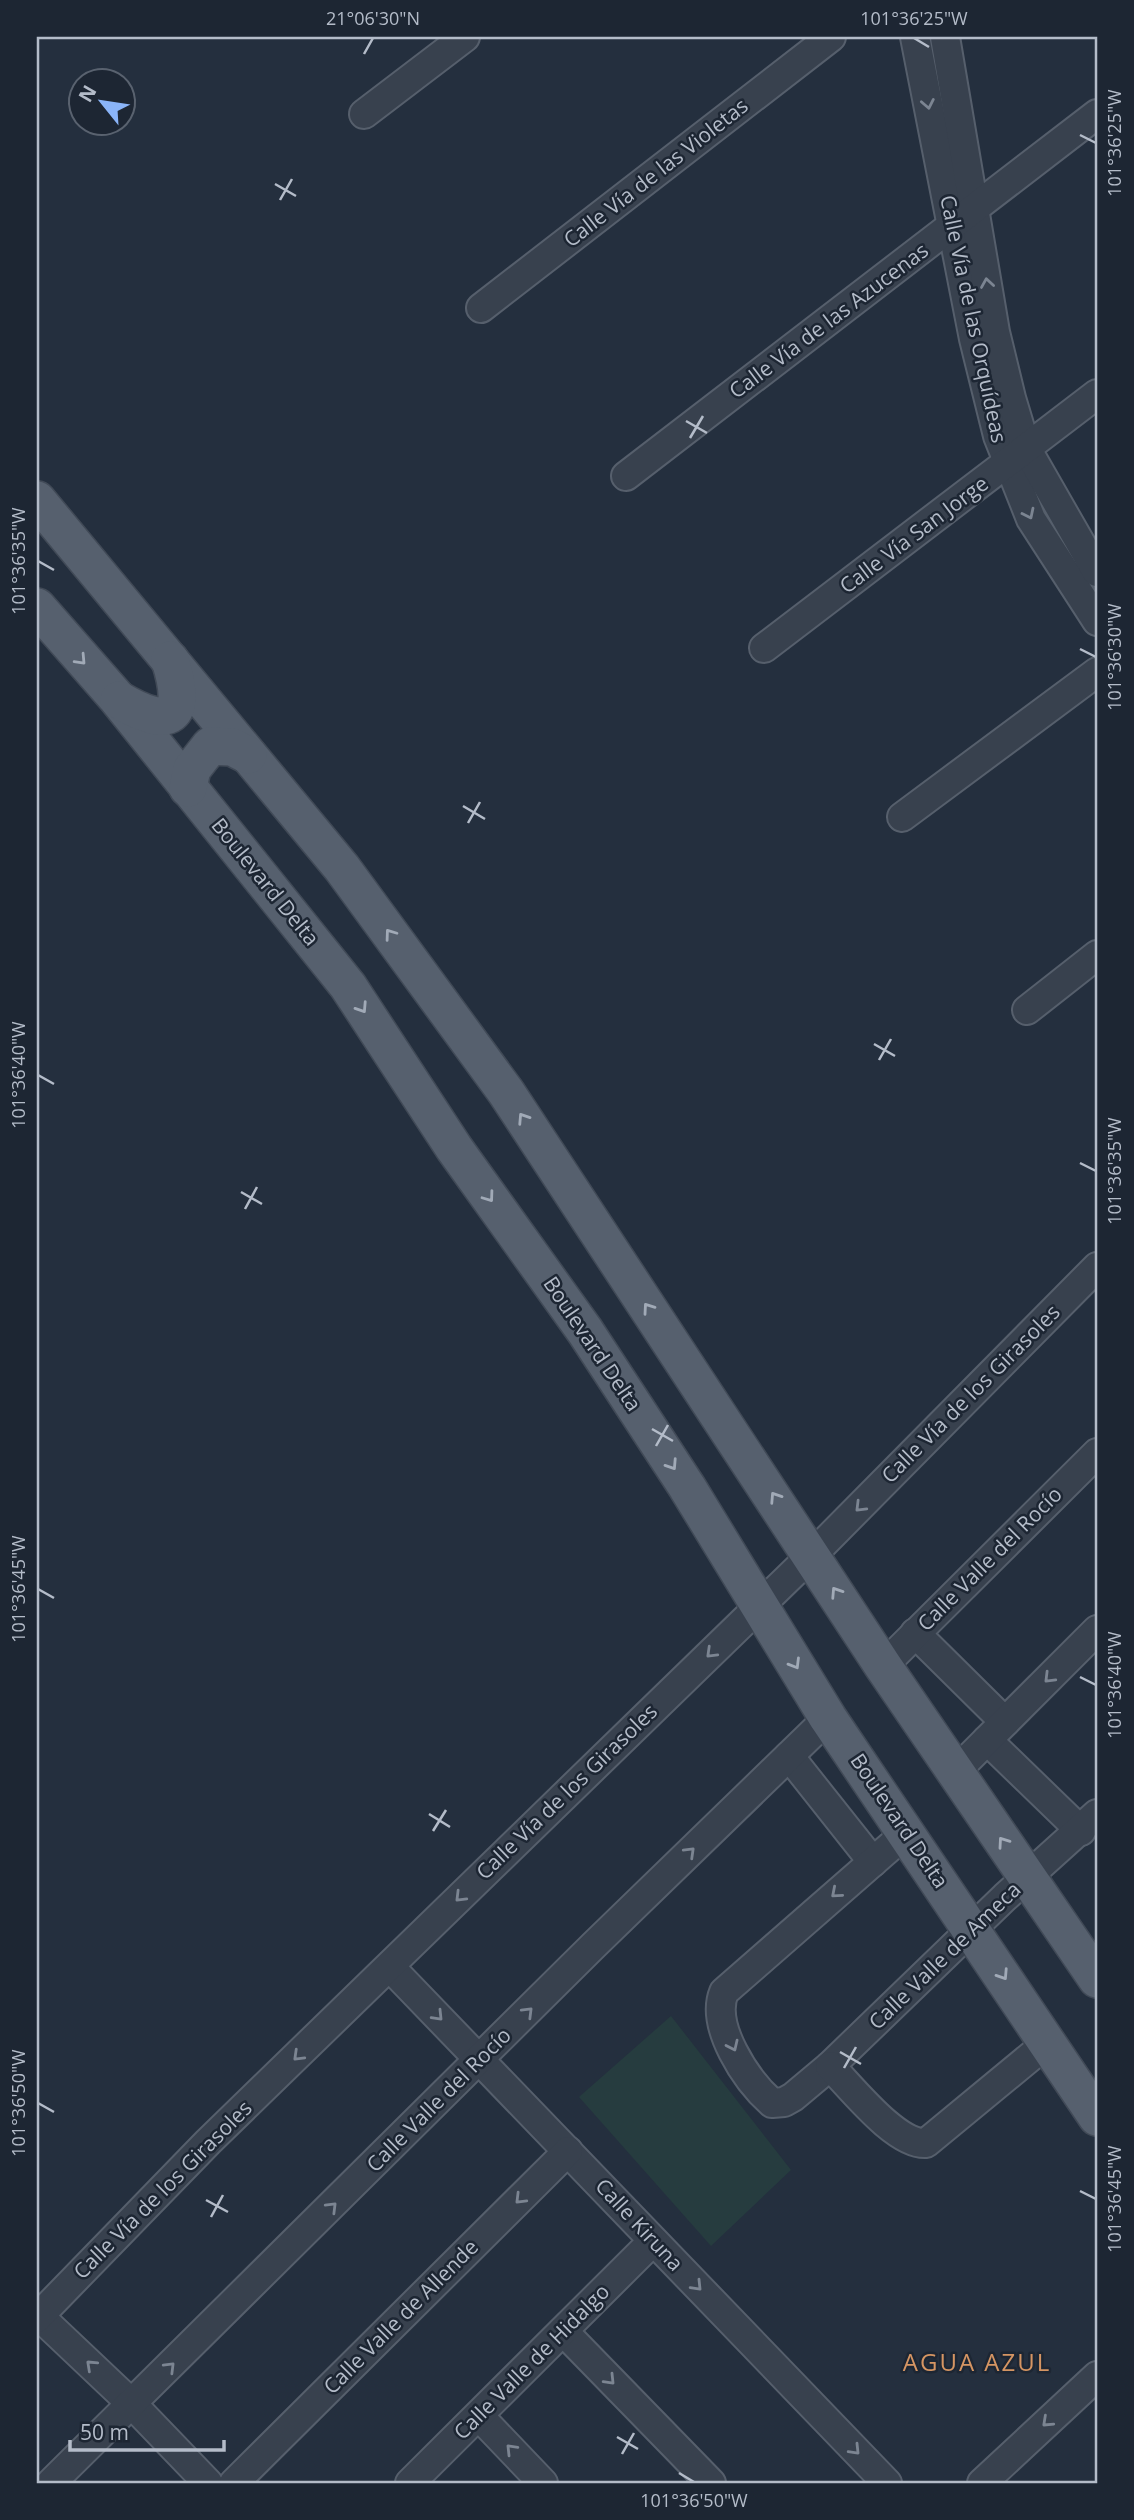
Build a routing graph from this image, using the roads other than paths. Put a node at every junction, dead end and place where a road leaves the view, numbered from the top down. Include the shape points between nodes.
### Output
1 (465, 37) edge
2 (831, 37) edge
3 (915, 37) edge
4 (945, 37) edge
5 (364, 114) dead end
6 (1097, 114) edge
7 (963, 219) junction
8 (481, 308) dead end
9 (1097, 394) edge
10 (1017, 456) junction
11 (626, 477) dead end
12 (37, 500) edge
13 (1097, 572) edge
14 (37, 607) edge
15 (1097, 621) edge
16 (764, 649) dead end
17 (170, 660) junction
18 (1097, 672) edge
19 (116, 697) junction
20 (248, 755) junction
21 (188, 789) junction
22 (902, 817) dead end
23 (1097, 955) edge
24 (1027, 1010) dead end
25 (1097, 1267) edge
26 (1097, 1453) edge
27 (812, 1555) junction
28 (760, 1605) junction
29 (1097, 1630) edge
30 (915, 1633) junction
31 (883, 1665) junction
32 (828, 1718) junction
33 (996, 1731) junction
34 (789, 1756) junction
35 (955, 1772) junction
36 (1089, 1823) edge
37 (906, 1833) junction
38 (873, 1862) junction
39 (1028, 1878) junction
40 (974, 1930) junction
41 (390, 1967) junction
42 (1097, 1979) edge
43 (1046, 2043) junction
44 (480, 2060) junction
45 (830, 2066) junction
46 (1097, 2117) edge
47 (568, 2151) junction
48 (653, 2241) junction
49 (38, 2317) edge
50 (563, 2331) junction
51 (1097, 2376) edge
52 (132, 2404) junction
53 (479, 2416) junction
54 (51, 2483) edge
55 (208, 2483) edge
56 (234, 2483) edge
57 (410, 2483) edge
58 (543, 2483) edge
59 (710, 2483) edge
60 (887, 2483) edge
61 (982, 2483) edge

1 - 5 street
2 - 8 street, Calle Vía de las Violetas
3 -> 7 street, Calle Vía de las Orquídeas
4 - 7 street, Calle Vía de las Orquídeas
6 - 7 street, Calle Vía de las Azucenas
7 - 10 street, Calle Vía de las Orquídeas via 985,389
7 - 11 street, Calle Vía de las Azucenas
9 - 10 street, Calle Vía San Jorge
10 - 13 street, Calle Vía de las Orquídeas
10 -> 15 street, Calle Vía de las Orquídeas via 1031,519
10 - 16 street, Calle Vía San Jorge
12 - 17 main road
14 -> 19 main road, Boulevard Delta
17 - 19 main road via 178,695 169,716 153,717
17 - 20 main road
18 - 22 street
19 - 21 main road, Boulevard Delta
20 - 21 main road via 232,747 210,746 192,769
27 -> 20 main road via 506,1092 342,868
21 -> 28 main road, Boulevard Delta via 348,986 454,1148 585,1331
23 - 24 street
25 -> 27 street, Calle Vía de los Girasoles
26 - 30 street, Calle Valle del Rocío
27 - 28 street, Calle Vía de los Girasoles
31 -> 27 main road
28 -> 32 main road, Boulevard Delta
28 -> 41 street, Calle Vía de los Girasoles
29 -> 33 street
30 - 31 street, Calle Valle del Rocío
30 - 33 street
31 - 35 main road
32 - 34 street, Calle Valle del Rocío
32 - 37 main road, Boulevard Delta
33 - 35 street
33 - 36 street
34 - 38 street
44 -> 34 street, Calle Valle del Rocío
39 -> 35 main road
36 - 39 street, Calle Valle de Ameca
37 - 38 street
37 - 40 main road, Boulevard Delta
38 -> 45 street, Calle Valle de Ameca via 731,1984 719,2012 739,2061 772,2103 793,2097
39 - 40 street, Calle Valle de Ameca
39 - 42 main road
40 -> 43 main road, Boulevard Delta
40 - 45 street, Calle Valle de Ameca
41 -> 44 street, Calle Kiruna
41 -> 49 street, Calle Vía de los Girasoles via 208,2142
43 - 45 street via 926,2143 908,2141 896,2133
43 - 46 main road, Boulevard Delta
44 - 47 street, Calle Kiruna
52 -> 44 street, Calle Valle del Rocío
47 - 48 street, Calle Kiruna
47 -> 56 street, Calle Valle de Allende
48 - 50 street, Calle Valle de Hidalgo
48 -> 60 street, Calle Kiruna
52 -> 49 street
50 - 53 street, Calle Valle de Hidalgo
50 -> 59 street
51 -> 61 street
52 - 54 street, Calle Valle del Rocío
52 - 55 street
53 - 57 street, Calle Valle de Hidalgo
58 -> 53 street

